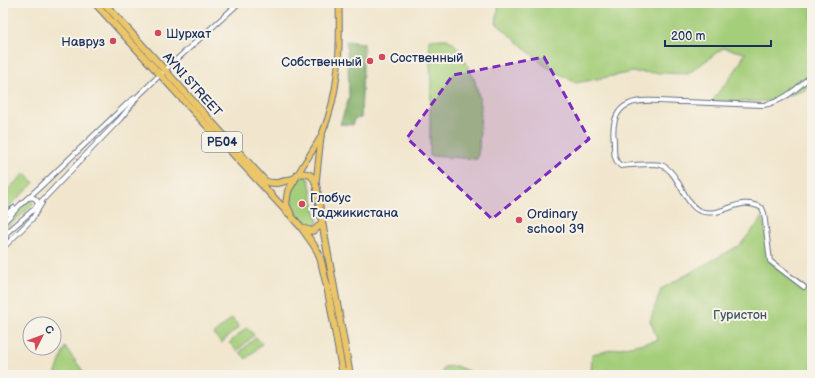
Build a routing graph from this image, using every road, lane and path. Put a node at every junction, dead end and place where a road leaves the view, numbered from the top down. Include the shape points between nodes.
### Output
1 (96, 3) edge
2 (104, 3) edge
3 (239, 3) edge
4 (339, 3) edge
5 (165, 70) junction
6 (812, 74) edge
7 (160, 75) junction
8 (137, 97) junction
9 (321, 134) junction
10 (297, 176) junction
11 (316, 183) junction
12 (29, 198) junction
13 (44, 198) junction
14 (22, 204) junction
15 (37, 206) junction
16 (3, 216) edge
17 (292, 217) junction
18 (322, 222) junction
19 (3, 223) edge
20 (301, 227) junction
21 (7, 233) junction
22 (3, 236) edge
23 (3, 244) edge
24 (3, 248) edge
25 (804, 288) dead end
26 (343, 375) edge
27 (350, 375) edge

1 - 7 highway, РБ04
2 - 5 highway, AYNI STREET / РБ04
3 - 5 street
4 - 9 main road via 336,84
5 - 7 street
5 - 10 highway, AYNI STREET / РБ04 via 265,181 275,183
6 - 25 street via 798,87 770,104 634,102 619,112 613,130 619,165 656,164 667,168 698,210 721,211 745,203 762,208 770,261
7 - 8 street
7 - 17 highway, AYNI STREET / РБ04
8 - 12 street
8 - 13 street via 125,113
9 - 10 main road
9 - 11 main road
10 - 11 highway via 306,173
10 - 17 highway, AYNI STREET / РБ04 via 286,201
11 - 18 highway
12 - 14 street
12 - 15 street via 36,199
13 - 15 street
13 - 24 street via 32,219
14 - 16 street
14 - 19 street
15 - 21 street
17 - 20 highway, AYNI STREET / РБ04
18 - 20 highway via 313,231
18 - 27 highway
20 - 26 highway, AYNI STREET / РБ04 via 321,261
21 - 22 street
21 - 23 street

